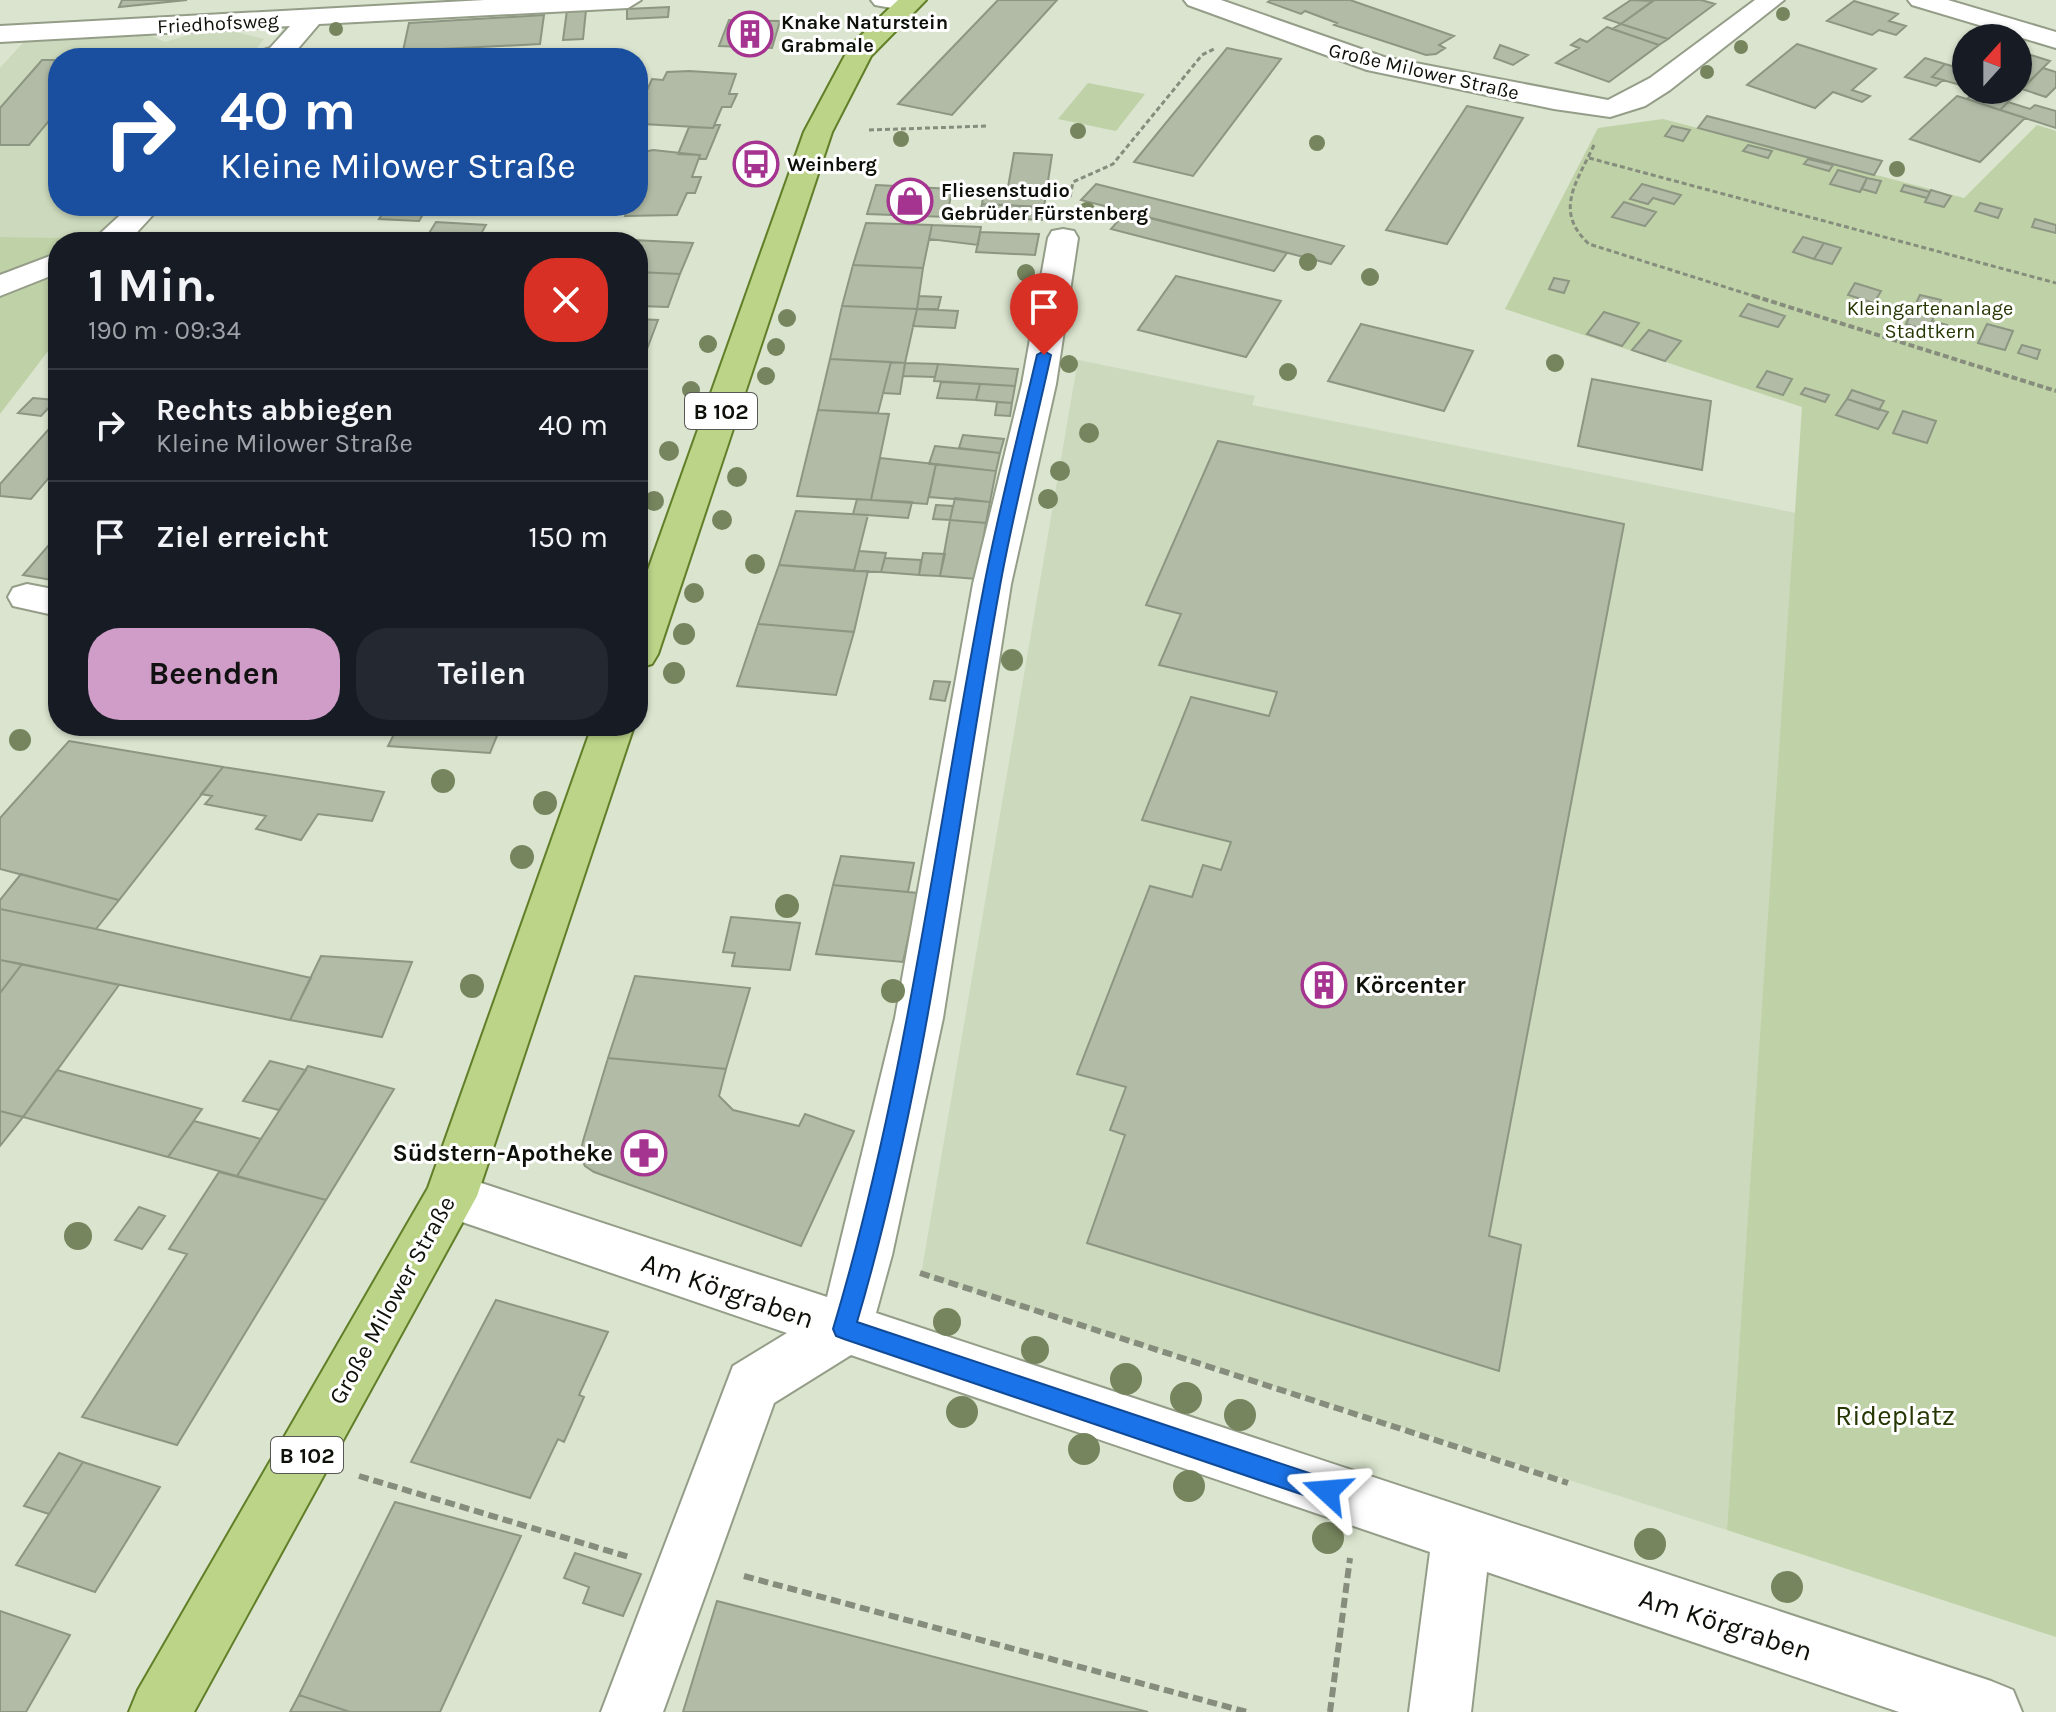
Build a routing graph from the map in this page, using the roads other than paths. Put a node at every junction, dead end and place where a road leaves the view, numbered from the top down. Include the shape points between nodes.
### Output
1 (628, 0) edge
2 (1197, 0) edge
3 (1771, 0) edge
4 (1921, 0) edge
5 (902, 1) edge
6 (311, 18) junction
7 (0, 34) edge
8 (2056, 40) edge
9 (284, 48) edge
10 (137, 216) edge
11 (123, 232) edge
12 (1063, 238) dead end
13 (48, 266) edge
14 (0, 286) edge
15 (648, 625) edge
16 (610, 736) edge
17 (451, 1196) junction
18 (844, 1329) junction
19 (1462, 1535) junction
20 (160, 1712) edge
21 (632, 1712) edge
22 (1440, 1712) edge
23 (1991, 1712) edge

1 - 6 street, Friedhofsweg
2 - 3 street, Große Milower Straße via 1377,64 1554,101 1605,120
4 - 8 street
5 - 15 main road, B 102 via 859,52 818,132
6 - 7 street, Friedhofsweg
6 - 9 street
10 - 11 street
12 - 18 street via 1039,384 992,584 919,1018 866,1255
13 - 14 street
16 - 17 main road, Große Milower Straße / B 102
17 - 18 street, Am Körgraben
17 - 20 main road, Große Milower Straße / B 102
18 - 19 street, Am Körgraben
18 - 21 street via 753,1385
19 - 22 street
19 - 23 street, Am Körgraben

